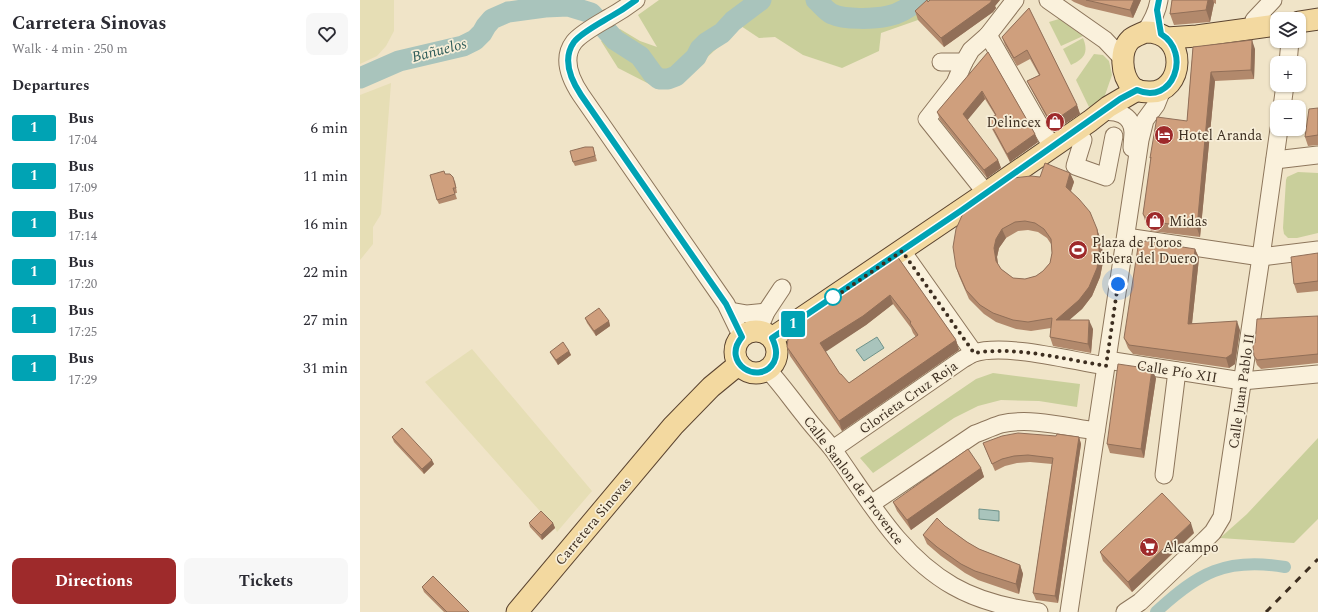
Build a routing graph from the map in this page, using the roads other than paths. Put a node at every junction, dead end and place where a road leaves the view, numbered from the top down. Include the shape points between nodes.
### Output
1 (636, 0) edge
2 (1015, 0) edge
3 (1048, 0) edge
4 (1274, 0) edge
5 (1158, 5) edge
6 (1274, 12) edge
7 (1318, 19) edge
8 (1306, 21) edge
9 (1270, 26) edge
10 (1254, 28) junction
11 (988, 35) junction
12 (1105, 40) junction
13 (1156, 40) junction
14 (941, 62) dead end
15 (964, 62) junction
16 (1123, 64) junction
17 (1147, 91) junction
18 (1104, 110) junction
19 (1075, 131) junction
20 (1114, 136) dead end
21 (1278, 136) edge
22 (1052, 147) junction
23 (1318, 155) edge
24 (1275, 160) junction
25 (1135, 170) junction
26 (986, 193) junction
27 (1126, 237) junction
28 (1318, 250) edge
29 (902, 251) junction
30 (1261, 257) junction
31 (782, 288) dead end
32 (730, 311) junction
33 (759, 330) junction
34 (974, 353) junction
35 (1106, 363) junction
36 (739, 364) junction
37 (767, 369) junction
38 (1177, 371) junction
39 (1318, 374) edge
40 (1242, 381) junction
41 (1096, 431) junction
42 (833, 449) junction
43 (1164, 475) dead end
44 (871, 504) junction
45 (517, 612) edge
46 (1039, 612) edge
47 (1069, 612) edge
48 (1125, 612) edge

1 - 32 street via 613,10 574,42 568,66 573,83
2 - 11 street
3 - 12 street
4 - 6 street
4 - 10 street via 1254,20
5 - 13 street
7 - 8 main road
9 - 10 main road
10 - 13 main road via 1197,36 1184,46
11 - 15 street via 971,50
11 - 22 street
12 - 13 street
12 - 16 street
13 - 16 main road via 1126,46
13 - 17 main road via 1175,74 1169,85
14 - 15 street
15 - 26 street via 955,83 926,119
16 - 17 main road via 1128,82 1134,88
16 - 18 main road
17 - 18 main road
17 - 25 street via 1145,120
18 - 19 main road
18 - 25 street via 1117,112 1128,118 1132,125
19 - 20 street via 1083,140 1075,166 1106,177
19 - 22 main road
21 - 24 street, Calle Juan Pablo II
22 - 26 main road
23 - 24 street
24 - 30 street, Calle Juan Pablo II
25 - 27 street
26 - 29 main road
27 - 30 street
27 - 35 street
28 - 30 street
29 - 33 main road
29 - 34 street
30 - 40 street, Calle Juan Pablo II
31 - 33 street
32 - 33 street
32 - 33 street via 747,314
33 - 36 main road via 738,342 736,356
33 - 37 main road via 775,344 777,351 773,363
34 - 35 street, Glorieta Cruz Roja via 990,350 1007,351
34 - 42 street, Glorieta Cruz Roja
35 - 38 street, Calle Pío XII
35 - 41 street
36 - 37 main road via 749,371
36 - 45 main road, Carretera Sinovas via 710,387 673,426
37 - 42 street, Calle Sanlon de Provence
38 - 40 street, Calle Pío XII
38 - 43 street
39 - 40 street, Calle Pío XII
40 - 48 street, Calle Juan Pablo II via 1222,518 1218,526 1140,602
41 - 44 street via 1034,422 996,426 975,434
41 - 47 street
42 - 44 street, Calle Sanlon de Provence
44 - 46 street, Calle Sanlon de Provence via 904,547 953,586 989,602

